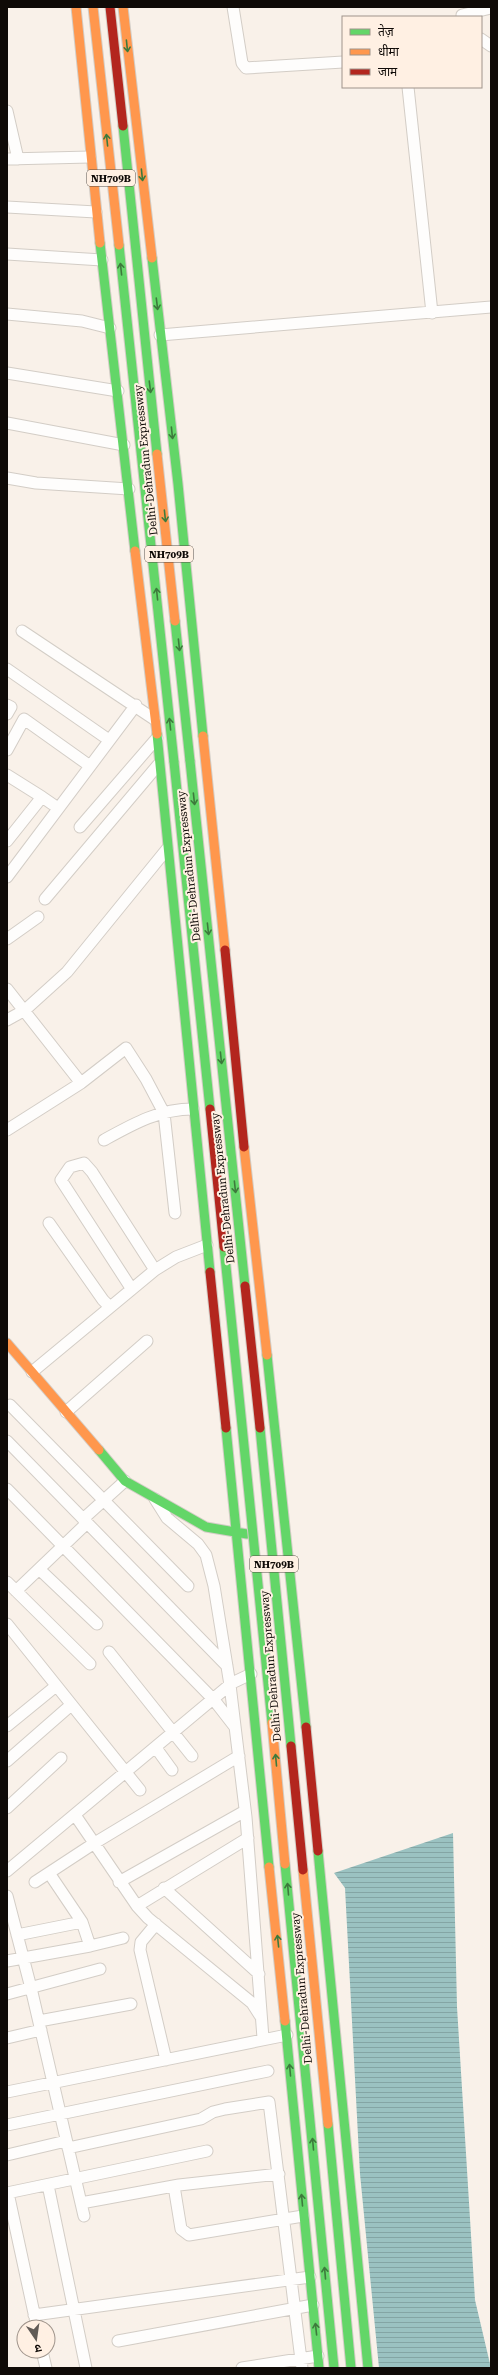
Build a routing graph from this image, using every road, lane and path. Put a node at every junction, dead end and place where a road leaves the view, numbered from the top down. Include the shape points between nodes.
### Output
1 (76, 7) edge
2 (93, 7) edge
3 (110, 7) edge
4 (123, 7) edge
5 (233, 7) edge
6 (491, 8) edge
7 (461, 13) edge
8 (342, 62) edge
9 (408, 88) edge
10 (7, 111) edge
11 (90, 157) junction
12 (13, 159) edge
13 (7, 207) edge
14 (96, 212) junction
15 (7, 254) edge
16 (102, 260) junction
17 (491, 307) edge
18 (432, 313) junction
19 (7, 314) edge
20 (110, 328) junction
21 (165, 335) junction
22 (7, 373) edge
23 (118, 391) junction
24 (169, 406) junction
25 (153, 409) junction
26 (7, 423) edge
27 (124, 445) junction
28 (7, 478) edge
29 (129, 489) junction
30 (22, 631) dead end
31 (7, 668) edge
32 (7, 705) edge
33 (136, 705) junction
34 (7, 714) edge
35 (154, 719) junction
36 (156, 738) junction
37 (109, 740) junction
38 (7, 750) edge
39 (158, 765) junction
40 (90, 766) junction
41 (7, 775) edge
42 (42, 797) junction
43 (58, 808) junction
44 (80, 827) dead end
45 (7, 841) edge
46 (167, 849) junction
47 (7, 877) edge
48 (45, 899) dead end
49 (38, 917) dead end
50 (7, 939) edge
51 (7, 989) edge
52 (25, 1010) junction
53 (7, 1020) edge
54 (81, 1083) junction
55 (193, 1109) junction
56 (170, 1111) junction
57 (7, 1130) edge
58 (104, 1140) dead end
59 (174, 1213) dead end
60 (49, 1223) dead end
61 (204, 1246) junction
62 (155, 1270) junction
63 (131, 1288) junction
64 (109, 1306) junction
65 (147, 1341) dead end
66 (7, 1342) edge
67 (32, 1372) junction
68 (10, 1405) dead end
69 (66, 1412) junction
70 (7, 1441) edge
71 (125, 1481) junction
72 (7, 1490) edge
73 (154, 1498) junction
74 (102, 1500) junction
75 (85, 1521) junction
76 (237, 1534) junction
77 (287, 1534) junction
78 (63, 1546) junction
79 (39, 1569) junction
80 (7, 1582) edge
81 (188, 1586) dead end
82 (16, 1591) junction
83 (7, 1624) edge
84 (97, 1624) dead end
85 (109, 1652) dead end
86 (90, 1664) dead end
87 (227, 1666) junction
88 (239, 1680) junction
89 (56, 1686) junction
90 (214, 1700) junction
91 (71, 1705) junction
92 (7, 1726) edge
93 (235, 1728) junction
94 (175, 1732) junction
95 (156, 1748) junction
96 (192, 1756) dead end
97 (239, 1756) junction
98 (61, 1758) dead end
99 (7, 1761) edge
100 (172, 1770) dead end
101 (126, 1773) junction
102 (140, 1790) dead end
103 (7, 1808) edge
104 (245, 1811) junction
105 (75, 1815) junction
106 (248, 1838) junction
107 (93, 1844) junction
108 (7, 1871) edge
109 (49, 1873) junction
110 (36, 1882) dead end
111 (120, 1882) junction
112 (164, 1888) junction
113 (7, 1896) edge
114 (137, 1906) junction
115 (9, 1914) edge
116 (82, 1922) junction
117 (156, 1924) junction
118 (17, 1934) junction
119 (123, 1938) dead end
120 (90, 1946) junction
121 (23, 1958) junction
122 (7, 1961) edge
123 (100, 1969) dead end
124 (260, 1974) junction
125 (31, 1988) junction
126 (7, 1994) edge
127 (131, 2004) dead end
128 (261, 2017) junction
129 (40, 2026) junction
130 (283, 2035) junction
131 (7, 2038) edge
132 (265, 2038) junction
133 (166, 2060) junction
134 (268, 2070) dead end
135 (53, 2083) junction
136 (7, 2092) edge
137 (60, 2113) junction
138 (7, 2125) edge
139 (285, 2142) junction
140 (67, 2144) junction
141 (207, 2150) dead end
142 (7, 2155) edge
143 (279, 2174) junction
144 (75, 2179) junction
145 (48, 2184) junction
146 (174, 2186) junction
147 (7, 2193) edge
148 (81, 2203) junction
149 (84, 2216) dead end
150 (293, 2218) junction
151 (299, 2279) junction
152 (302, 2306) junction
153 (74, 2310) junction
154 (34, 2315) junction
155 (35, 2319) edge
156 (118, 2341) dead end
157 (307, 2359) edge
158 (86, 2368) edge
159 (242, 2368) edge
160 (320, 2368) edge
161 (334, 2368) edge
162 (351, 2368) edge
163 (368, 2368) edge

1 - 11 main road
161 -> 2 main road, Delhi-Dehradun Expressway / NH709B, bridge via 256,1552
3 -> 25 main road, Delhi-Dehradun Expressway / NH709B
4 -> 21 main road
5 - 8 street via 242,63 246,68
6 - 7 street
9 - 18 street
10 - 12 street
11 - 12 street
11 - 14 main road
13 - 14 street
14 - 16 main road
15 - 16 street
16 - 20 main road
17 - 18 street
18 - 21 street
19 - 20 street via 82,321
20 - 23 main road
21 - 24 main road
22 - 23 street
23 - 27 main road
24 - 25 main road
24 -> 77 main road via 244,1143
25 -> 162 main road, Delhi-Dehradun Expressway / NH709B, bridge via 271,1535
26 - 27 street
27 - 29 main road
28 - 29 street via 36,484
29 - 35 main road
30 - 33 street
31 - 37 street
32 - 34 street via 11,707
33 - 35 street
33 - 37 street
35 - 36 main road
36 - 39 main road
36 - 44 street
37 - 40 street
38 - 40 street via 24,719
39 - 46 main road
39 - 48 street
40 - 43 street
41 - 42 street
42 - 43 street
42 - 45 street
43 - 47 street
46 - 52 street via 79,960
46 - 55 main road
49 - 50 street
51 - 52 street
52 - 53 street
52 - 54 street
54 - 56 street via 126,1048
54 - 57 street
55 - 56 street
55 - 61 main road
56 - 58 street via 151,1116
56 - 59 street
60 - 64 street
61 - 62 street
61 - 76 main road
62 - 63 street
62 - 63 street via 84,1163 76,1164 66,1171 60,1180
63 - 64 street
64 - 67 street
65 - 69 street
66 - 67 main road
67 - 69 main road
68 - 74 street
69 - 71 main road
70 - 75 street
71 - 73 main road
71 - 74 street
72 - 78 street
73 - 76 main road via 206,1527
73 - 87 street via 167,1518 198,1544 206,1555 214,1586
74 - 75 street
74 - 81 street
75 - 78 street
75 - 87 street
76 - 77 main road
76 - 88 main road
77 - 163 main road
78 - 79 street
78 - 90 street
79 - 82 street
79 - 84 street
80 - 82 street
82 - 86 street
83 - 89 street
85 - 94 street
87 - 88 street
88 - 90 street
88 - 93 street
130 -> 88 main road
89 - 91 street
89 - 92 street
90 - 93 street
90 - 94 street
91 - 99 street
91 - 101 street
93 - 97 street
94 - 95 street
94 - 96 street
95 - 100 street
95 - 101 street
97 - 104 street
97 - 107 street
98 - 103 street
101 - 102 street
101 - 105 street
104 - 106 street
104 - 111 street
105 - 107 street
105 - 108 street
106 - 112 street
106 - 124 street
107 - 109 street
107 - 111 street
109 - 110 street
109 - 116 street
111 - 114 street
112 - 114 street
112 - 124 street
113 - 115 street
114 - 117 street
115 - 118 street
116 - 118 street
116 - 120 street
117 - 128 street via 252,2003
117 - 133 street via 141,1942 140,1950
118 - 121 street
119 - 120 street
120 - 121 street
121 - 122 street
121 - 125 street
123 - 125 street via 52,1980
124 - 128 street
125 - 126 street
125 - 129 street
127 - 129 street
128 - 132 street
129 - 131 street
129 - 135 street
130 - 132 street
139 -> 130 main road
132 - 133 street
133 - 135 street
134 - 137 street
135 - 136 street
135 - 137 street
137 - 138 street
137 - 140 street
139 - 140 street via 269,2102 213,2112 202,2119
139 - 143 street
150 -> 139 main road
140 - 142 street
140 - 144 street
141 - 144 street
143 - 146 street
143 - 150 street
144 - 145 street
144 - 148 street
145 - 147 street
145 - 153 street
146 - 148 street
146 - 150 street via 181,2229 188,2235
147 - 154 street
148 - 149 street
150 - 151 street
150 - 151 main road
151 - 152 street
151 - 152 main road
151 - 153 street
152 - 156 street
152 - 157 street
157 -> 152 main road
153 - 154 street
153 - 158 street
154 - 155 street
157 - 159 street
157 - 160 main road

